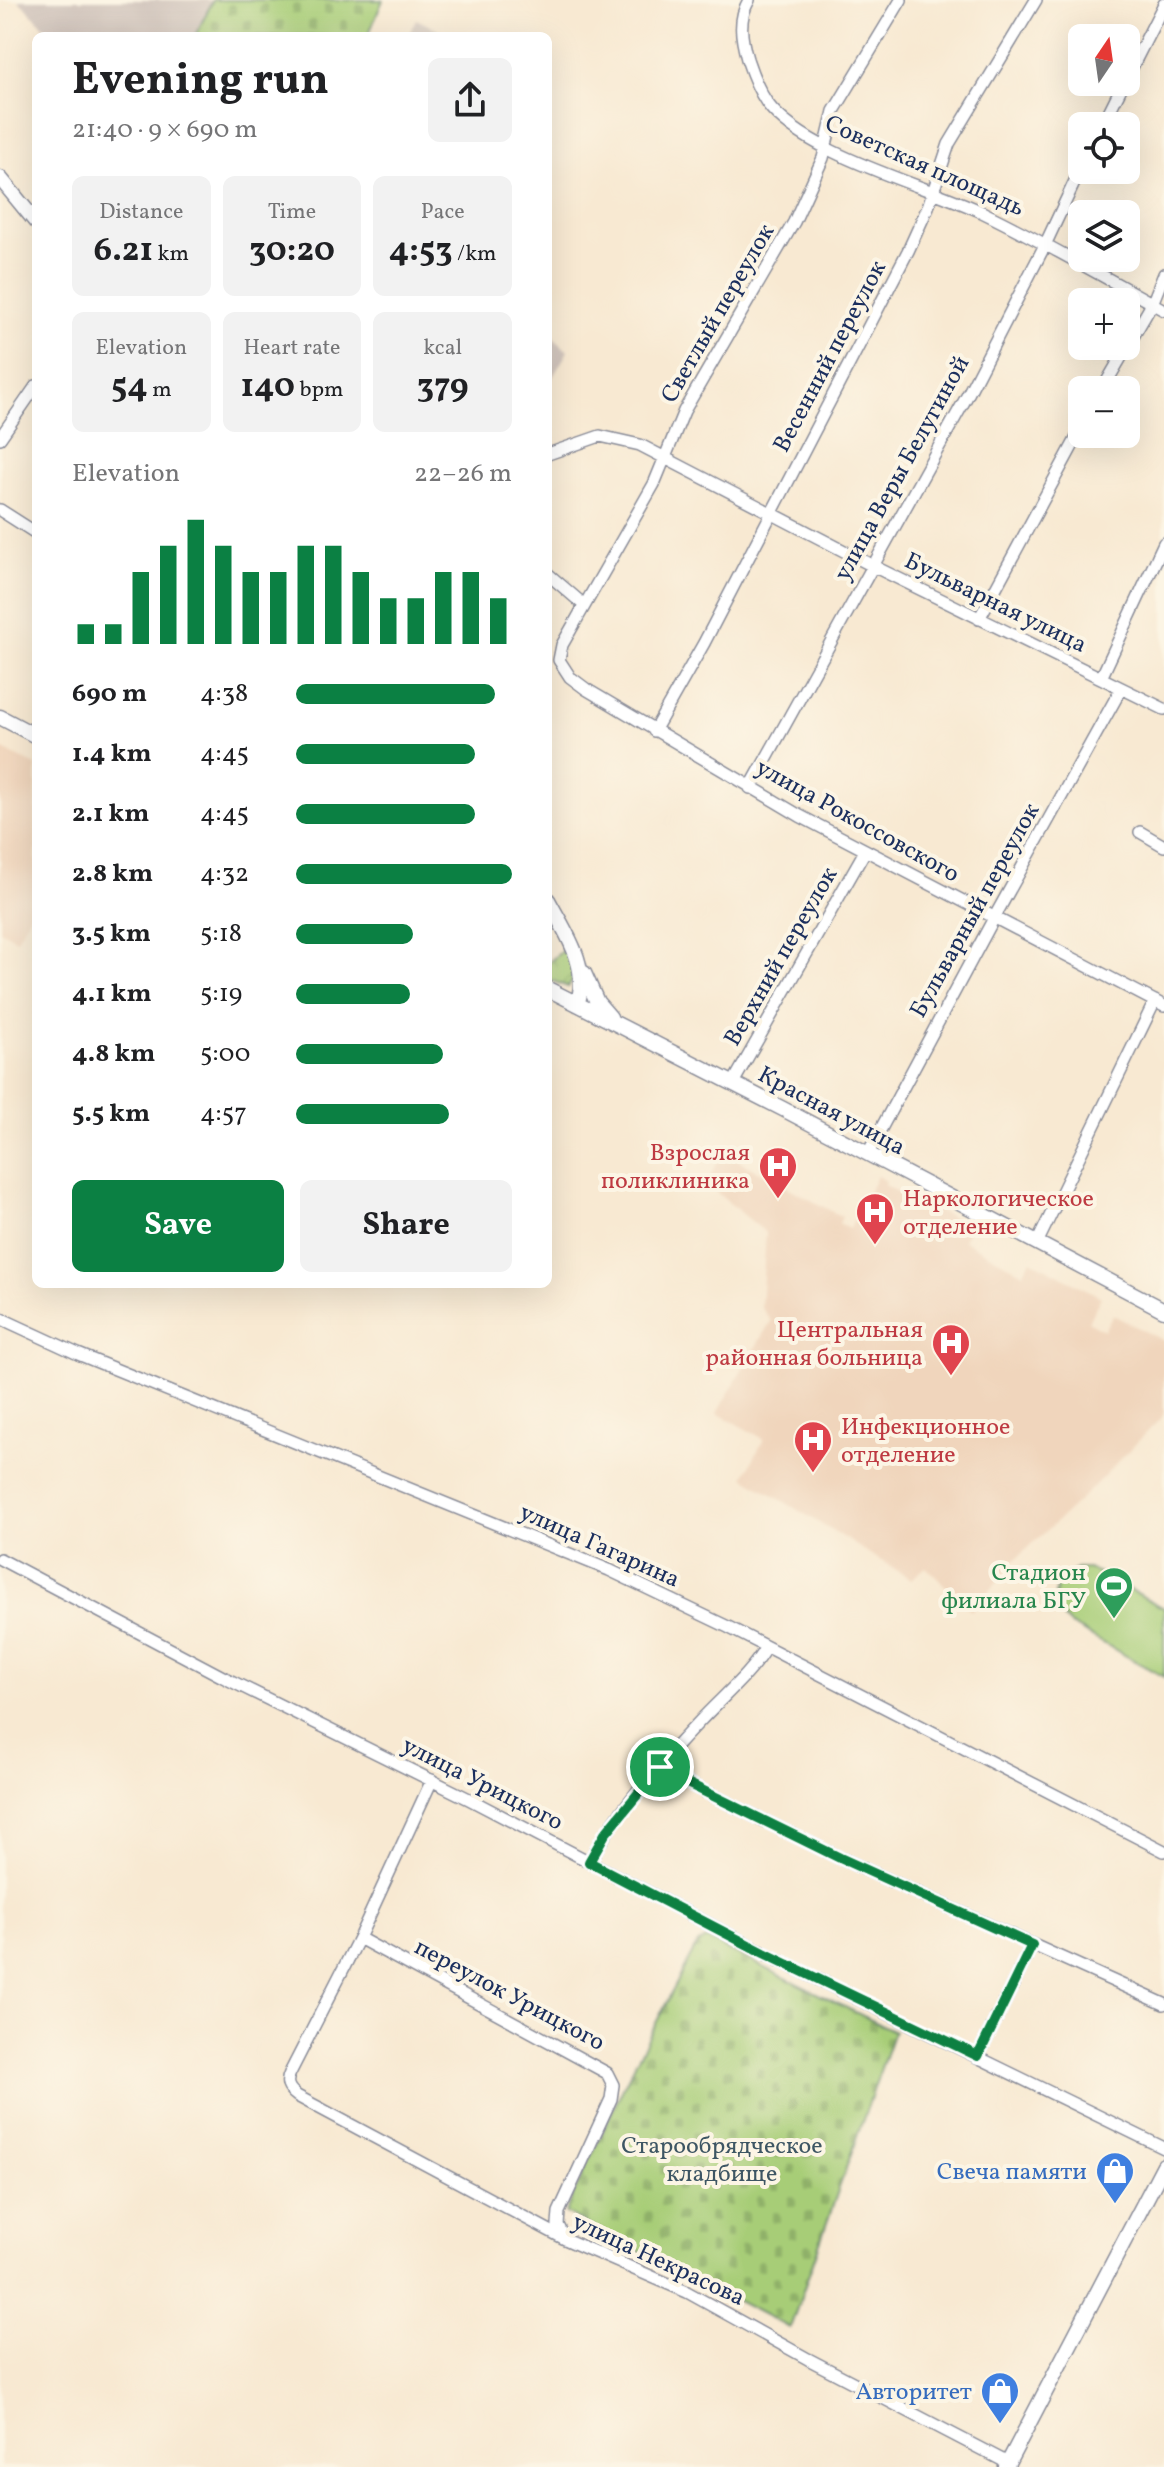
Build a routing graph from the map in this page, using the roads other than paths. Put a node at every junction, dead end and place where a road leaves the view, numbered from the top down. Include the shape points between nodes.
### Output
1 (901, 0) edge
2 (1036, 0) edge
3 (748, 1) edge
4 (1164, 4) edge
5 (1140, 51) edge
6 (827, 147) junction
7 (0, 178) edge
8 (1074, 184) edge
9 (933, 192) junction
10 (32, 217) edge
11 (1045, 245) junction
12 (1164, 274) edge
13 (1152, 304) junction
14 (1164, 310) edge
15 (1110, 376) edge
16 (32, 392) edge
17 (0, 438) edge
18 (1071, 448) edge
19 (552, 453) edge
20 (667, 458) junction
21 (0, 510) edge
22 (771, 514) junction
23 (32, 530) edge
24 (1164, 543) edge
25 (873, 566) junction
26 (552, 577) edge
27 (584, 605) junction
28 (979, 619) junction
29 (562, 645) joint
30 (1101, 678) junction
31 (1121, 689) junction
32 (1164, 709) edge
33 (0, 717) edge
34 (654, 731) junction
35 (32, 734) edge
36 (750, 788) junction
37 (1140, 832) dead end
38 (1164, 846) edge
39 (865, 851) junction
40 (552, 908) edge
41 (994, 918) junction
42 (578, 960) junction
43 (552, 991) edge
44 (577, 1004) junction
45 (1159, 1004) edge
46 (615, 1023) junction
47 (733, 1083) junction
48 (868, 1153) junction
49 (1037, 1243) junction
50 (1164, 1310) edge
51 (0, 1318) edge
52 (0, 1559) edge
53 (766, 1647) junction
54 (660, 1767) junction
55 (432, 1780) junction
56 (1164, 1851) edge
57 (589, 1862) junction
58 (359, 1938) junction
59 (1032, 1945) junction
60 (1164, 2004) edge
61 (978, 2056) junction
62 (1164, 2148) edge
63 (1164, 2165) edge
64 (565, 2239) junction
65 (1010, 2466) edge

1 - 6 street, Светлый переулок via 834,111
2 - 9 street, Весенний переулок via 949,144
3 - 6 street, Советская площадь via 742,41 760,90 791,127
4 - 5 street
6 - 9 street, Советская площадь
6 - 20 street, Светлый переулок via 794,222 684,411
7 - 10 main road
8 - 11 street, улица Веры Белугиной
9 - 11 street, Советская площадь
9 - 22 street, Весенний переулок via 908,251
11 - 13 street, Советская площадь
11 - 25 street, улица Веры Белугиной
12 - 13 street
13 - 14 street, Советская площадь
13 - 15 street
16 - 17 street
18 - 28 street
19 - 20 street, Бульварная улица via 606,436
20 - 22 street, Бульварная улица
20 - 27 street, Светлый переулок
21 - 23 street
22 - 25 street, Бульварная улица
22 - 34 street, Весенний переулок
24 - 30 street
25 - 28 street, Бульварная улица
25 - 36 street, улица Веры Белугиной
26 - 27 street
27 - 29 street, Светлый переулок
28 - 30 street, Бульварная улица
29 - 34 street, улица Рокоссовского via 559,660 570,677
30 - 31 street, Бульварная улица
31 - 32 street, Бульварная улица
31 - 41 street, Бульварный переулок
33 - 35 main road
34 - 36 street, улица Рокоссовского
36 - 39 street, улица Рокоссовского
37 - 38 street
39 - 41 street, улица Рокоссовского
39 - 47 street, Верхний переулок
40 - 42 main road
41 - 45 street, улица Рокоссовского
41 - 48 street, Бульварный переулок
42 - 44 main road via 583,980
42 - 46 main road via 597,1002
43 - 44 main road, Красная улица
44 - 46 main road, Красная улица
45 - 49 street
46 - 47 main road, Красная улица
47 - 48 main road, Красная улица
48 - 49 main road, Красная улица
49 - 50 main road, Красная улица
51 - 53 street, улица Гагарина via 572,1553
52 - 55 street, улица Урицкого
53 - 54 street
53 - 56 street, улица Гагарина
54 - 57 street
54 - 59 street via 840,1858
55 - 57 street, улица Урицкого
55 - 58 street
57 - 61 street, улица Урицкого
58 - 64 street, переулок Урицкого via 607,2073 613,2085 611,2099 559,2212
58 - 64 street, улица Некрасова via 287,2086
59 - 60 street
59 - 61 street
61 - 62 street, улица Урицкого
63 - 65 main road
64 - 65 street, улица Некрасова via 687,2292

